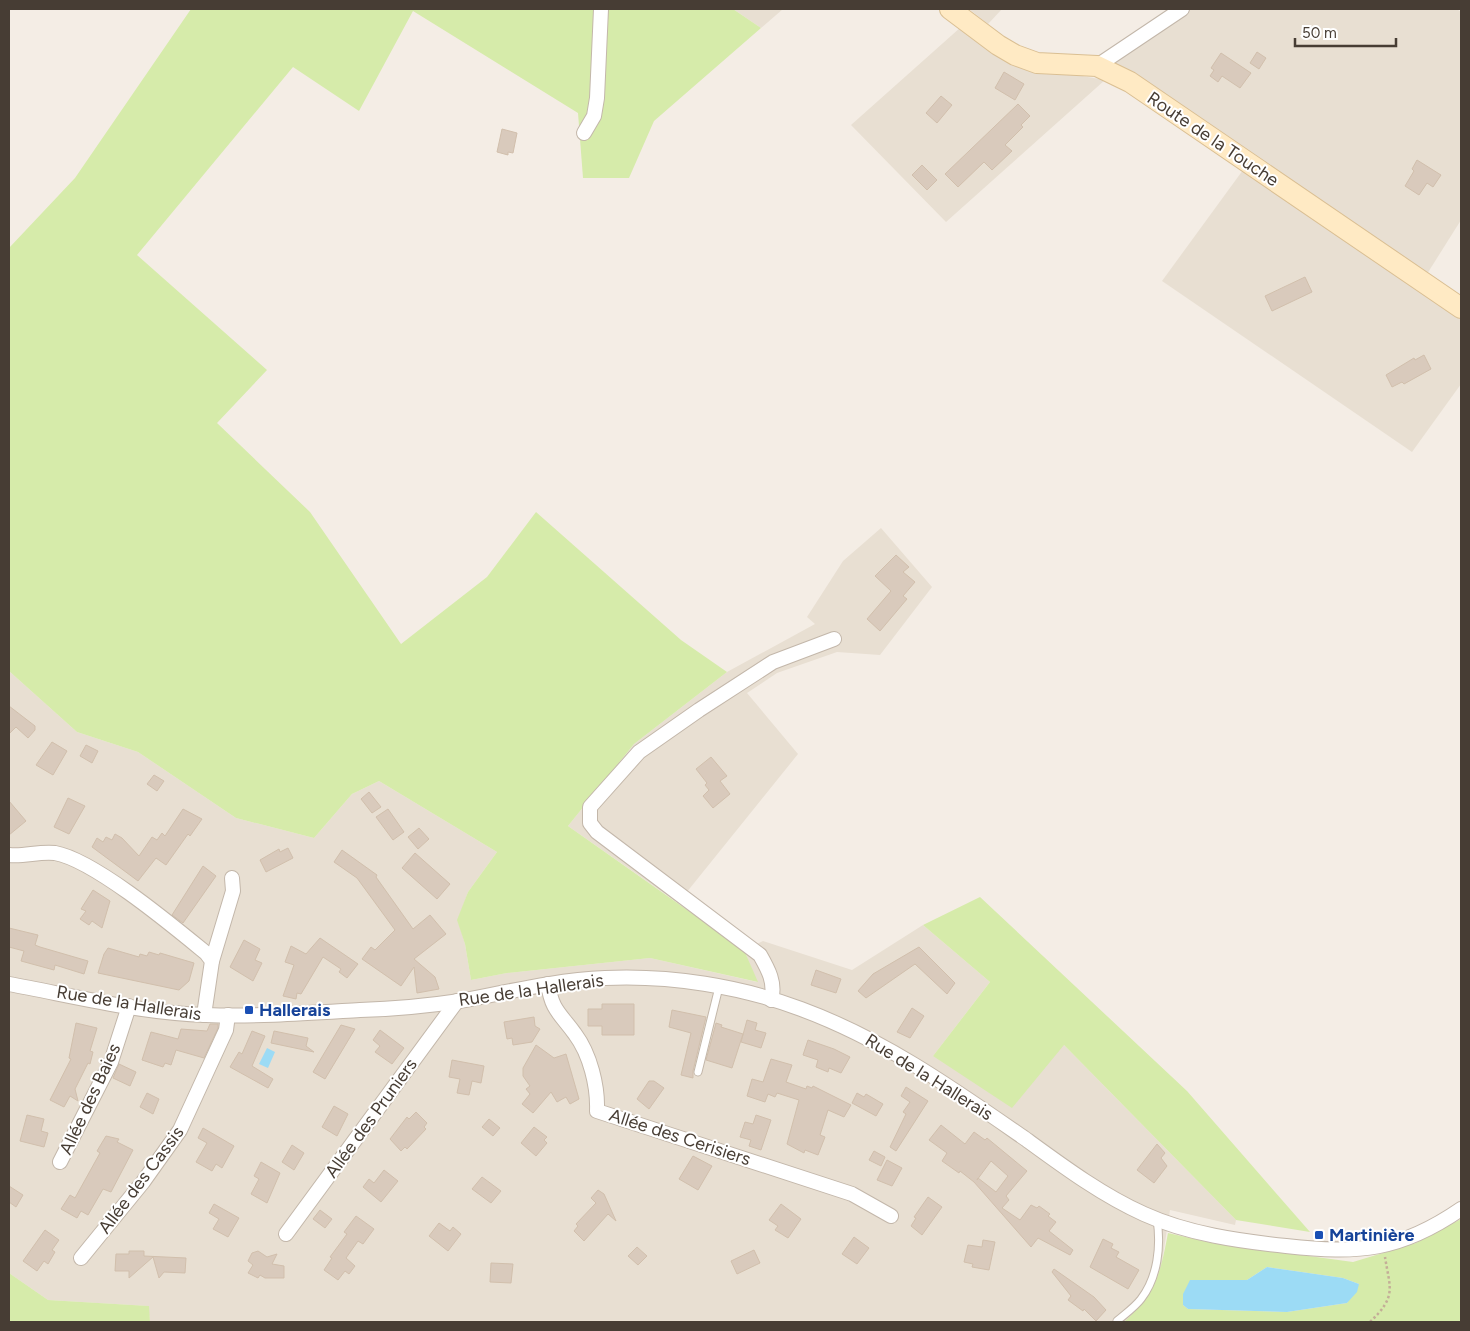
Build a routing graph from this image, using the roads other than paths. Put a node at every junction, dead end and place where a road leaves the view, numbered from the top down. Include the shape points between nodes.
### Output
1 (601, 9) edge
2 (950, 9) edge
3 (1182, 9) edge
4 (1097, 66) junction
5 (584, 133) dead end
6 (1461, 308) edge
7 (834, 639) dead end
8 (9, 855) edge
9 (232, 878) dead end
10 (212, 961) junction
11 (9, 984) edge
12 (548, 984) junction
13 (719, 987) junction
14 (771, 1000) junction
15 (457, 1001) junction
16 (129, 1006) junction
17 (204, 1015) junction
18 (228, 1015) junction
19 (698, 1072) dead end
20 (60, 1162) dead end
21 (1461, 1209) edge
22 (891, 1216) dead end
23 (1156, 1219) junction
24 (286, 1234) dead end
25 (81, 1258) dead end
26 (1117, 1320) dead end

1 - 5 street via 597,98 594,116
2 - 4 street, Route de la Touche via 1016,55 1037,62
3 - 4 street
4 - 6 street, Route de la Touche via 1130,82
7 - 14 street via 773,662 684,720 639,752 590,807 590,823 597,832 760,955 770,972
8 - 10 street via 55,853 77,861 113,882 206,952
9 - 10 street via 233,891
10 - 17 street
11 - 16 street, Rue de la Hallerais
12 - 13 street, Rue de la Hallerais via 603,978 652,978
12 - 15 street, Rue de la Hallerais
12 - 22 street, Allée des Cerisiers via 553,1006 576,1034 587,1058 597,1091 597,1110 852,1194
13 - 14 street, Rue de la Hallerais
13 - 19 lane
14 - 23 street, Rue de la Hallerais via 828,1020 893,1051 935,1076 1103,1192
15 - 18 street, Rue de la Hallerais via 358,1011
15 - 24 street, Allée des Pruniers
16 - 17 street, Rue de la Hallerais
16 - 20 street, Allée des Baies via 111,1062
17 - 18 street, Rue de la Hallerais
18 - 25 street, Allée des Cassis via 226,1030 180,1130 143,1182
21 - 23 street, Rue de la Hallerais via 1423,1232 1383,1246 1334,1252 1224,1237
23 - 26 lane via 1156,1263 1151,1283 1140,1300

